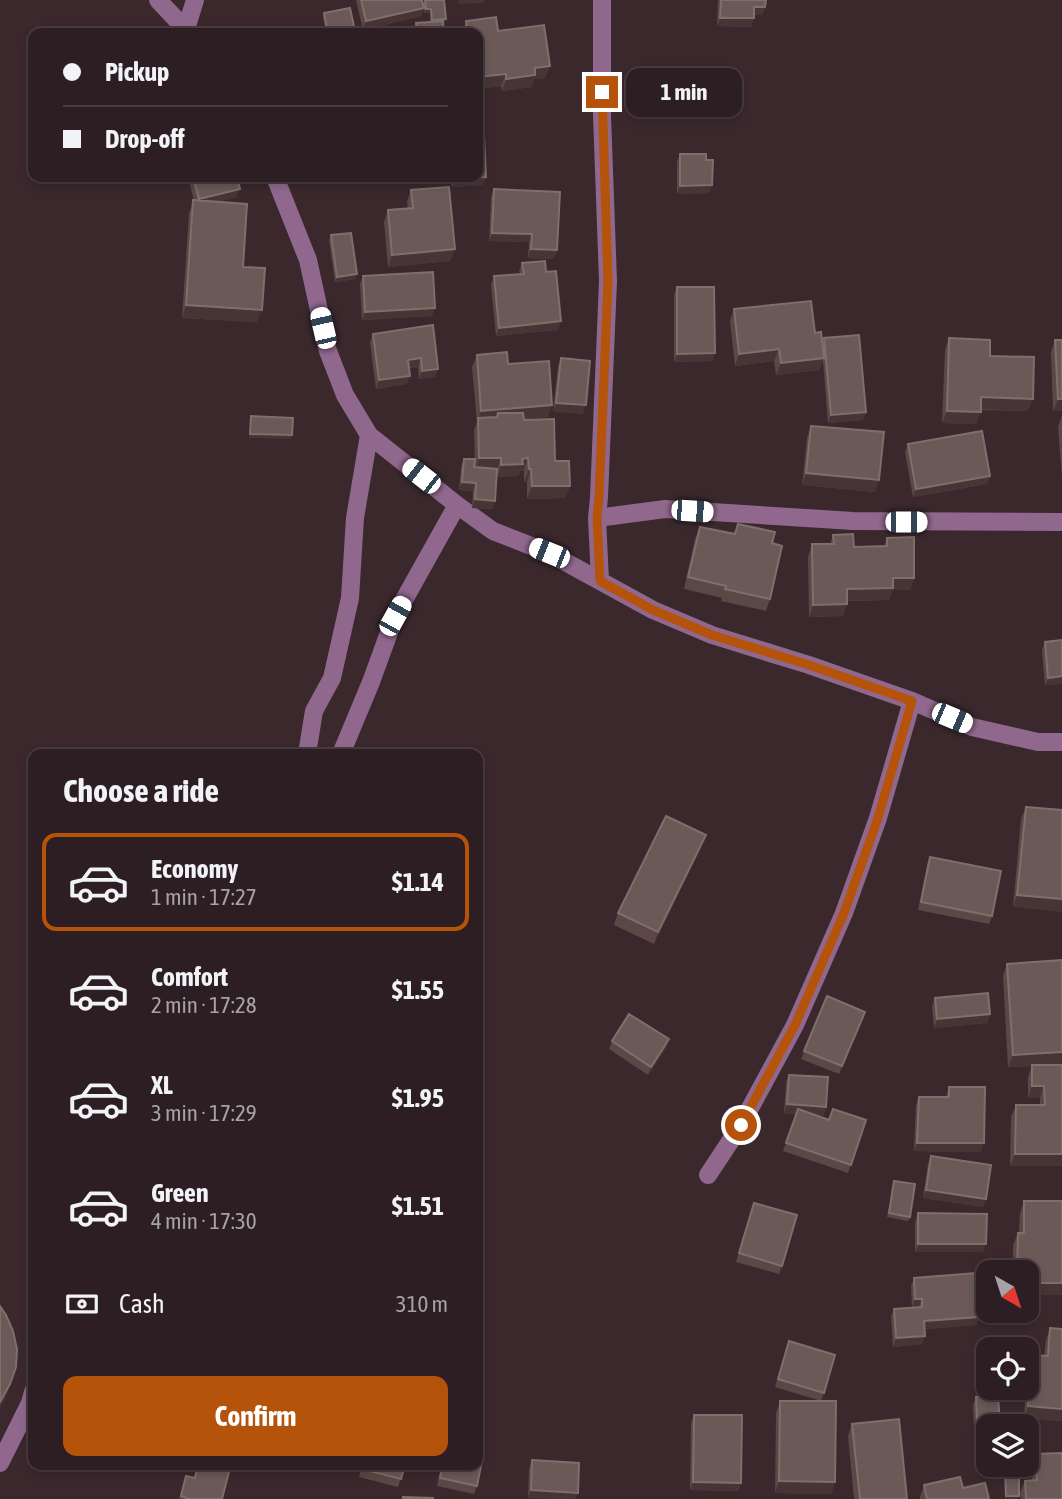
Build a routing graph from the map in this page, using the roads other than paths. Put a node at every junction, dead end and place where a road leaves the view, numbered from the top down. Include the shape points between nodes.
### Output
1 (158, 0) edge
2 (195, 0) edge
3 (602, 0) edge
4 (185, 28) edge
5 (189, 28) edge
6 (277, 182) edge
7 (369, 435) junction
8 (457, 505) junction
9 (597, 518) junction
10 (1062, 523) edge
11 (600, 581) junction
12 (912, 701) junction
13 (1062, 742) edge
14 (308, 749) edge
15 (343, 749) edge
16 (708, 1175) dead end
17 (28, 1408) edge
18 (0, 1463) edge

1 - 4 street
2 - 5 street
3 - 9 street via 608,281
6 - 7 street via 308,260 328,351 345,395
7 - 8 street
7 - 14 street via 355,518 351,598 332,678 314,711
8 - 11 street via 494,531 549,553
8 - 15 street via 395,616
9 - 10 street via 665,509 853,521
9 - 11 street
11 - 12 street via 712,635
12 - 13 street via 972,727 1038,742
12 - 16 street via 844,913 795,1025
17 - 18 street

